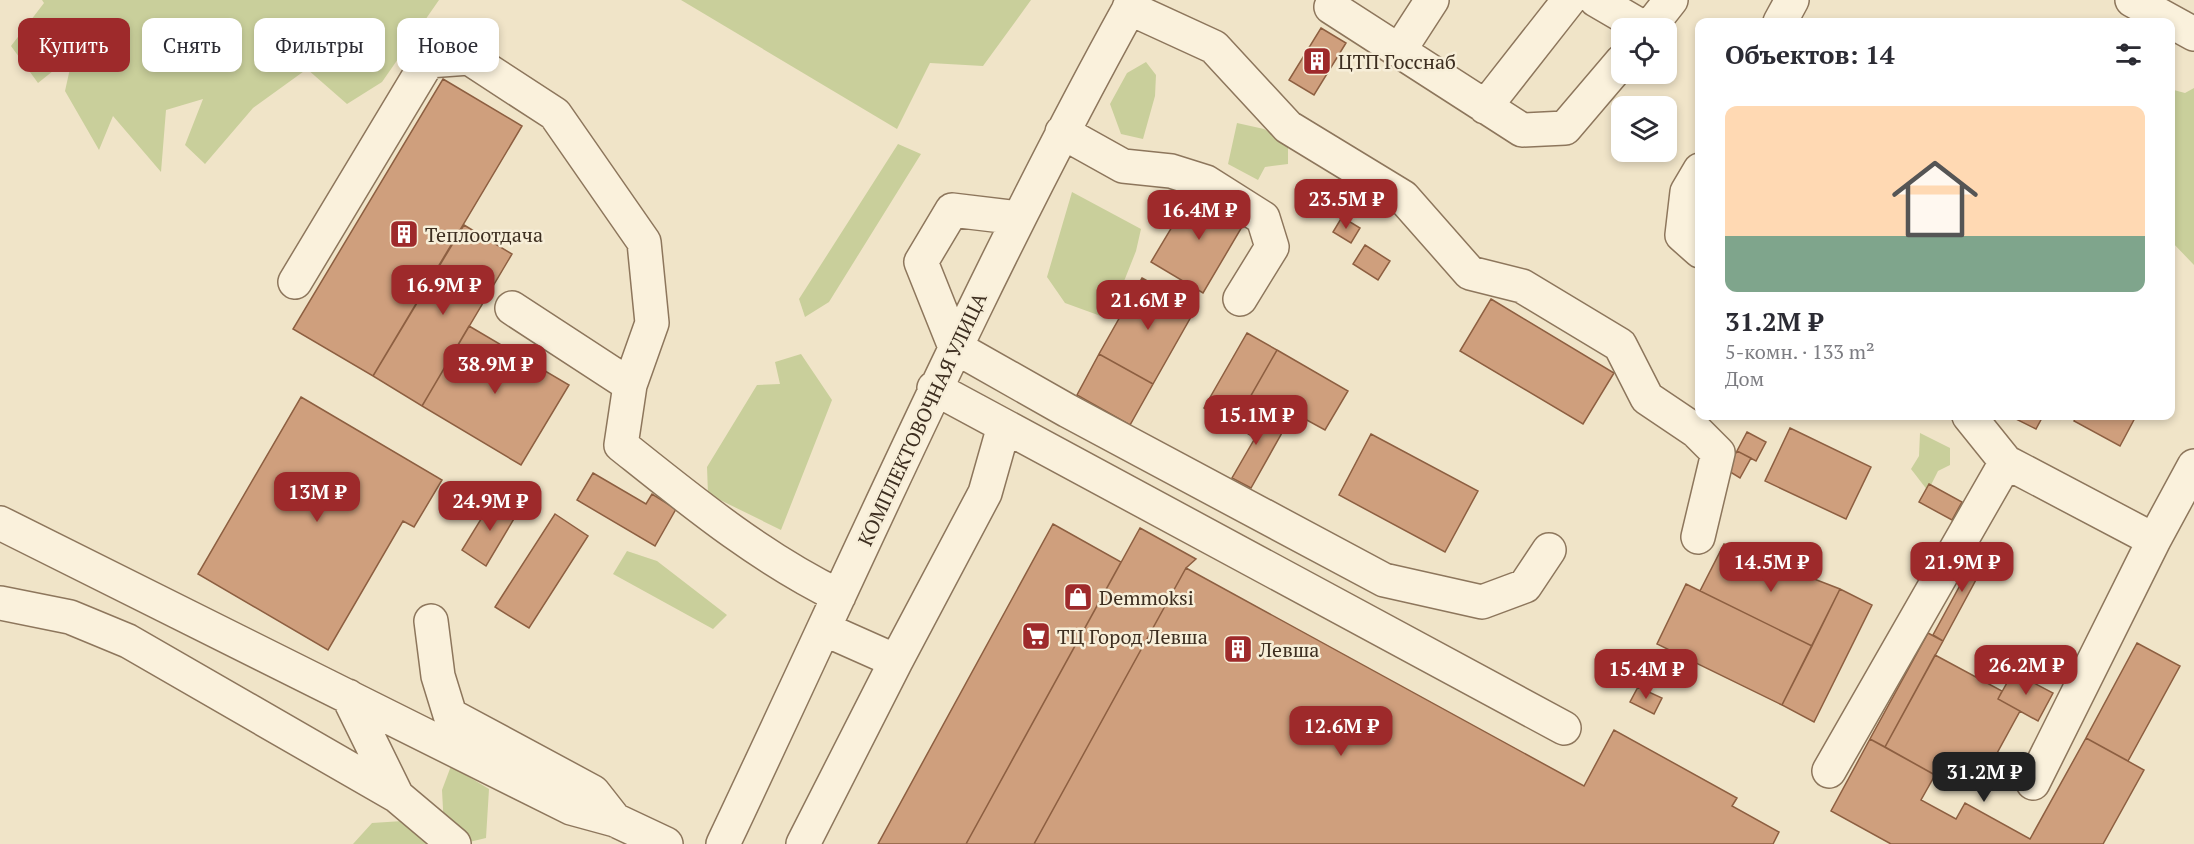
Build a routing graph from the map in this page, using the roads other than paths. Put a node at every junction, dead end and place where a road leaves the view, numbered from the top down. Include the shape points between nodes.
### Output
1 (1432, 0) edge
2 (1569, 0) edge
3 (1596, 0) edge
4 (1671, 0) edge
5 (1792, 0) edge
6 (2132, 0) edge
7 (1132, 4) edge
8 (1331, 7) dead end
9 (1627, 18) edge
10 (1657, 18) edge
11 (1782, 18) edge
12 (2165, 18) edge
13 (2175, 24) edge
14 (2194, 34) edge
15 (1400, 51) junction
16 (1611, 74) edge
17 (1485, 107) junction
18 (1062, 132) junction
19 (1695, 178) edge
20 (1019, 218) junction
21 (1695, 247) edge
22 (295, 282) dead end
23 (1240, 299) dead end
24 (512, 308) dead end
25 (955, 346) junction
26 (630, 384) junction
27 (934, 388) junction
28 (1972, 420) edge
29 (1004, 426) junction
30 (2006, 462) junction
31 (2194, 466) edge
32 (0, 523) edge
33 (1698, 537) dead end
34 (2154, 540) junction
35 (1549, 550) dead end
36 (839, 596) junction
37 (0, 603) edge
38 (431, 621) dead end
39 (824, 629) junction
40 (896, 661) junction
41 (348, 696) junction
42 (1564, 728) dead end
43 (1829, 771) dead end
44 (2032, 783) dead end
45 (398, 796) junction
46 (615, 820) junction
47 (454, 844) edge
48 (666, 844) edge
49 (723, 844) edge
50 (803, 844) edge

1 - 15 street
2 - 17 street
3 - 9 street
4 - 10 street
5 - 11 street
6 - 12 street
7 - 18 street, КОМПЛЕКТОВОЧНАЯ УЛИЦА
7 - 33 street via 1214,47 1288,127 1403,197 1470,273 1522,286 1620,345 1647,398 1696,431 1718,453
8 - 15 street
13 - 14 street
15 - 17 street
16 - 17 street via 1565,128 1522,130
18 - 20 street, КОМПЛЕКТОВОЧНАЯ УЛИЦА
18 - 23 street via 1123,166 1171,171 1206,182 1263,218 1272,247
19 - 21 street via 1687,192 1682,235
20 - 25 street, КОМПЛЕКТОВОЧНАЯ УЛИЦА
20 - 25 street via 952,210 921,262
22 - 26 street via 428,61 469,58 555,114 644,242 652,323
24 - 26 street
25 - 27 street, КОМПЛЕКТОВОЧНАЯ УЛИЦА
25 - 35 street via 1384,580 1482,602 1525,586
26 - 36 street via 621,445 794,574
27 - 29 street
27 - 36 street, КОМПЛЕКТОВОЧНАЯ УЛИЦА
28 - 30 street
29 - 40 street via 985,493
29 - 42 street
30 - 34 street
30 - 43 street
31 - 34 street
32 - 41 street
34 - 44 street
36 - 39 street, КОМПЛЕКТОВОЧНАЯ УЛИЦА
37 - 45 street via 70,617 128,641
38 - 46 street via 438,676 450,715 593,792
39 - 40 street
39 - 49 street, КОМПЛЕКТОВОЧНАЯ УЛИЦА
40 - 50 street
41 - 45 street
41 - 46 street via 571,808
45 - 47 street
46 - 48 street

